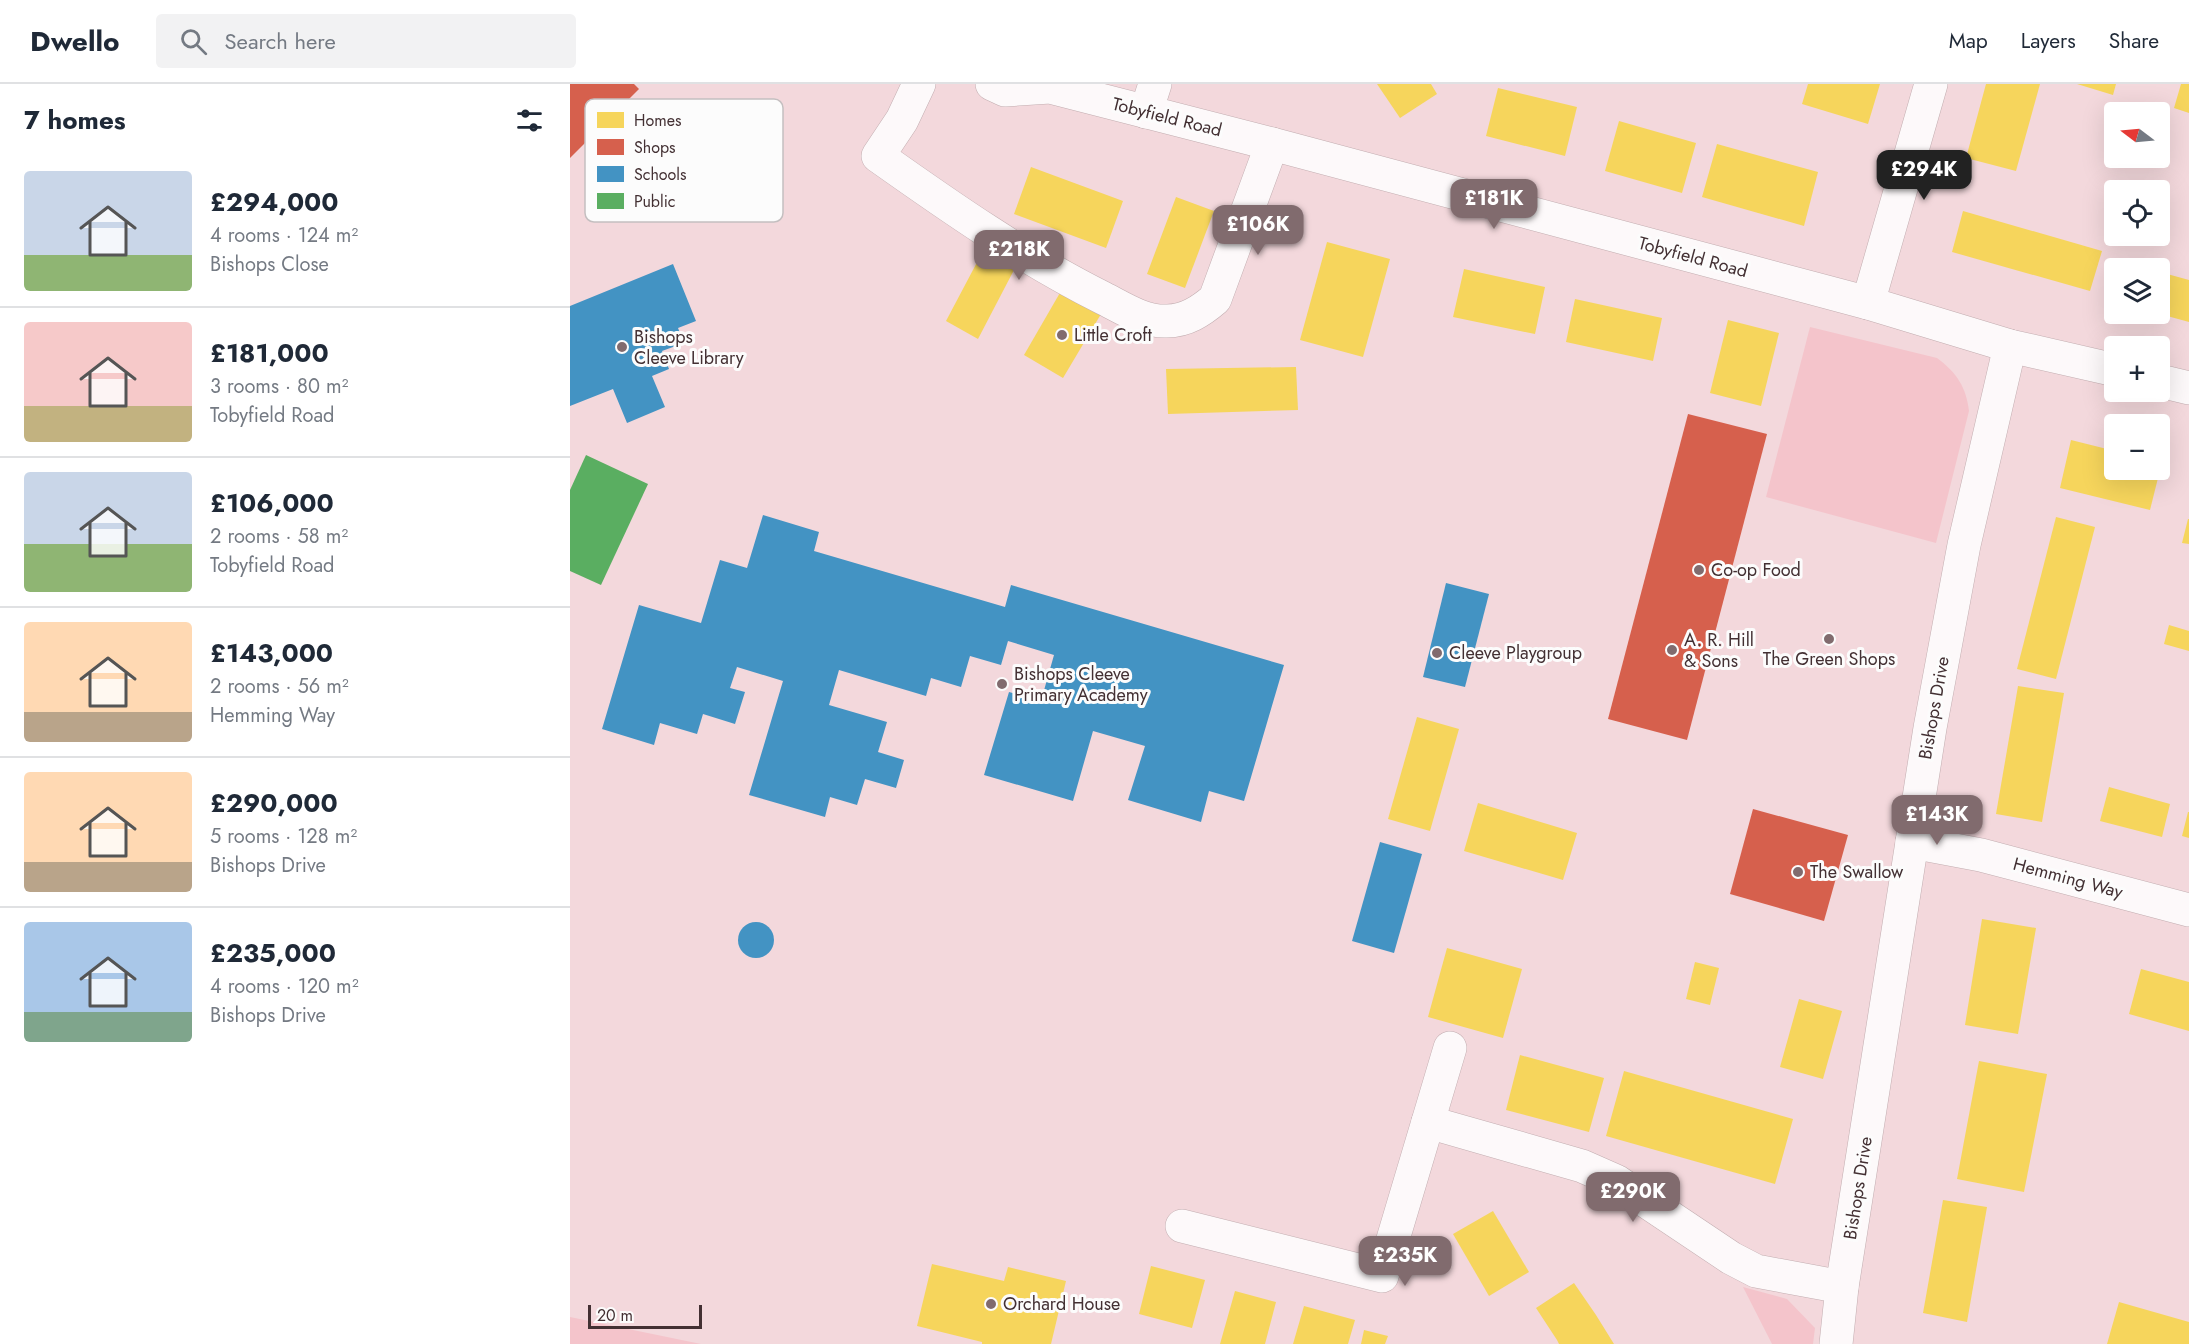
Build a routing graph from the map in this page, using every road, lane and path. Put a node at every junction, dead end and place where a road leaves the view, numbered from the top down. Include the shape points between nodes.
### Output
1 (919, 84) edge
2 (992, 84) edge
3 (1931, 84) edge
4 (1151, 98) edge
5 (1272, 144) junction
6 (1868, 303) junction
7 (2010, 346) junction
8 (2104, 367) edge
9 (2170, 383) edge
10 (2189, 388) edge
11 (1912, 842) junction
12 (2189, 910) edge
13 (1450, 1048) dead end
14 (1428, 1122) junction
15 (1182, 1226) dead end
16 (1842, 1287) junction
17 (1840, 1343) edge

1 - 5 street via 902,120 878,156 967,219 1068,281 1144,318 1187,318 1215,298
2 - 4 street, Tobyfield Road via 1005,90 1050,87
3 - 6 street
4 - 5 street, Tobyfield Road
5 - 6 street, Tobyfield Road
6 - 7 street, Tobyfield Road
7 - 8 street, Tobyfield Road
7 - 11 street, Bishops Drive via 1964,545
9 - 10 street
11 - 12 street, Hemming Way via 1982,855
11 - 16 street, Bishops Drive
13 - 14 street
14 - 15 street via 1382,1276
14 - 16 street via 1582,1166 1616,1181 1756,1272
16 - 17 street, Bishops Drive

